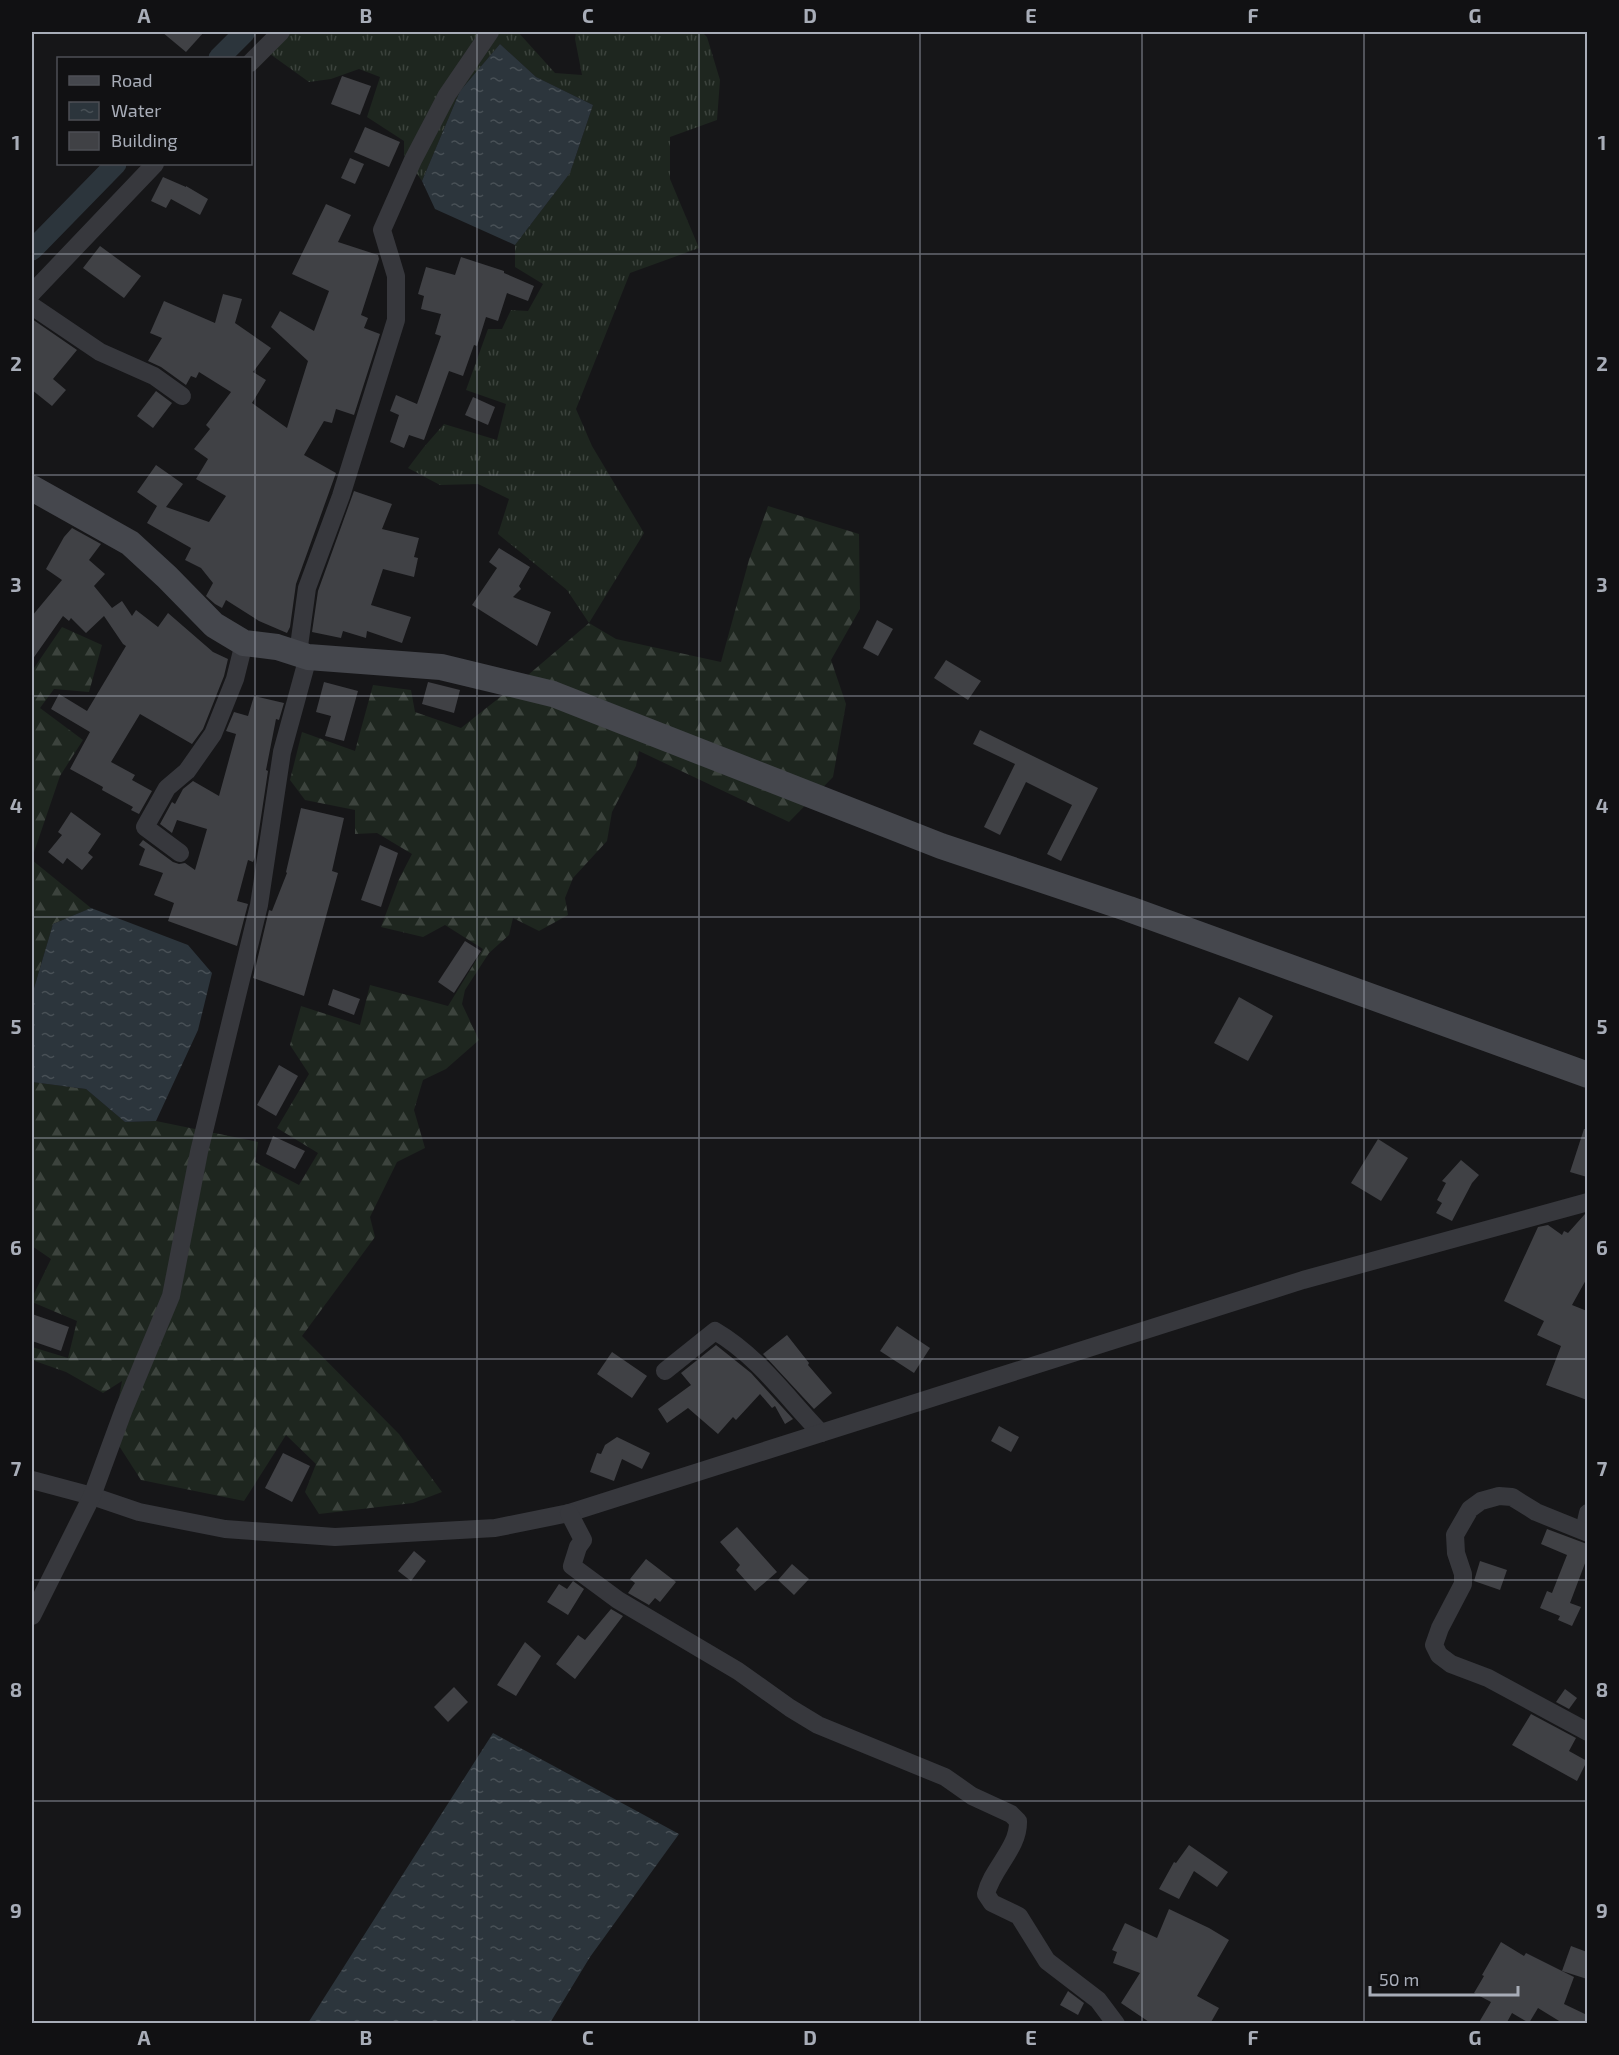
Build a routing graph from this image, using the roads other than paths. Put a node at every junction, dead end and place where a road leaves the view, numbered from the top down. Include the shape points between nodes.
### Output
1 (281, 32) edge
2 (490, 32) edge
3 (252, 61) edge
4 (154, 165) edge
5 (32, 294) edge
6 (32, 306) edge
7 (182, 396) dead end
8 (32, 488) edge
9 (244, 643) junction
10 (308, 657) junction
11 (180, 853) dead end
12 (1587, 1075) edge
13 (1587, 1202) edge
14 (665, 1371) dead end
15 (821, 1433) junction
16 (32, 1480) edge
17 (92, 1496) junction
18 (569, 1513) junction
19 (1587, 1513) edge
20 (1587, 1531) edge
21 (32, 1616) edge
22 (1587, 1732) edge
23 (1116, 2024) edge

1 - 3 street
2 - 10 street via 447,95 412,160 382,230 396,276 396,320 341,496 307,588 299,646
4 - 5 street
6 - 7 street via 100,352 154,376
8 - 9 main road via 130,543 214,625
9 - 10 main road via 277,647
9 - 11 street via 235,679 213,734 187,771 167,788 146,827
10 - 12 main road via 441,667 553,694 941,846 1129,909
10 - 17 street via 282,752 259,905 199,1152 171,1296
13 - 15 street via 1303,1280
14 - 15 street via 715,1331 758,1362
15 - 18 street
16 - 17 street
17 - 18 street via 139,1512 225,1530 335,1537 495,1528
17 - 21 street
18 - 23 street via 583,1540 572,1566 618,1600 738,1671 818,1725 945,1777 972,1796 1011,1814 1017,1821 1018,1832 986,1894 992,1903 1019,1916 1047,1961 1098,2000
19 - 20 street
20 - 22 street via 1536,1512 1512,1497 1490,1498 1470,1509 1455,1535 1463,1584 1434,1645 1450,1664 1488,1678

